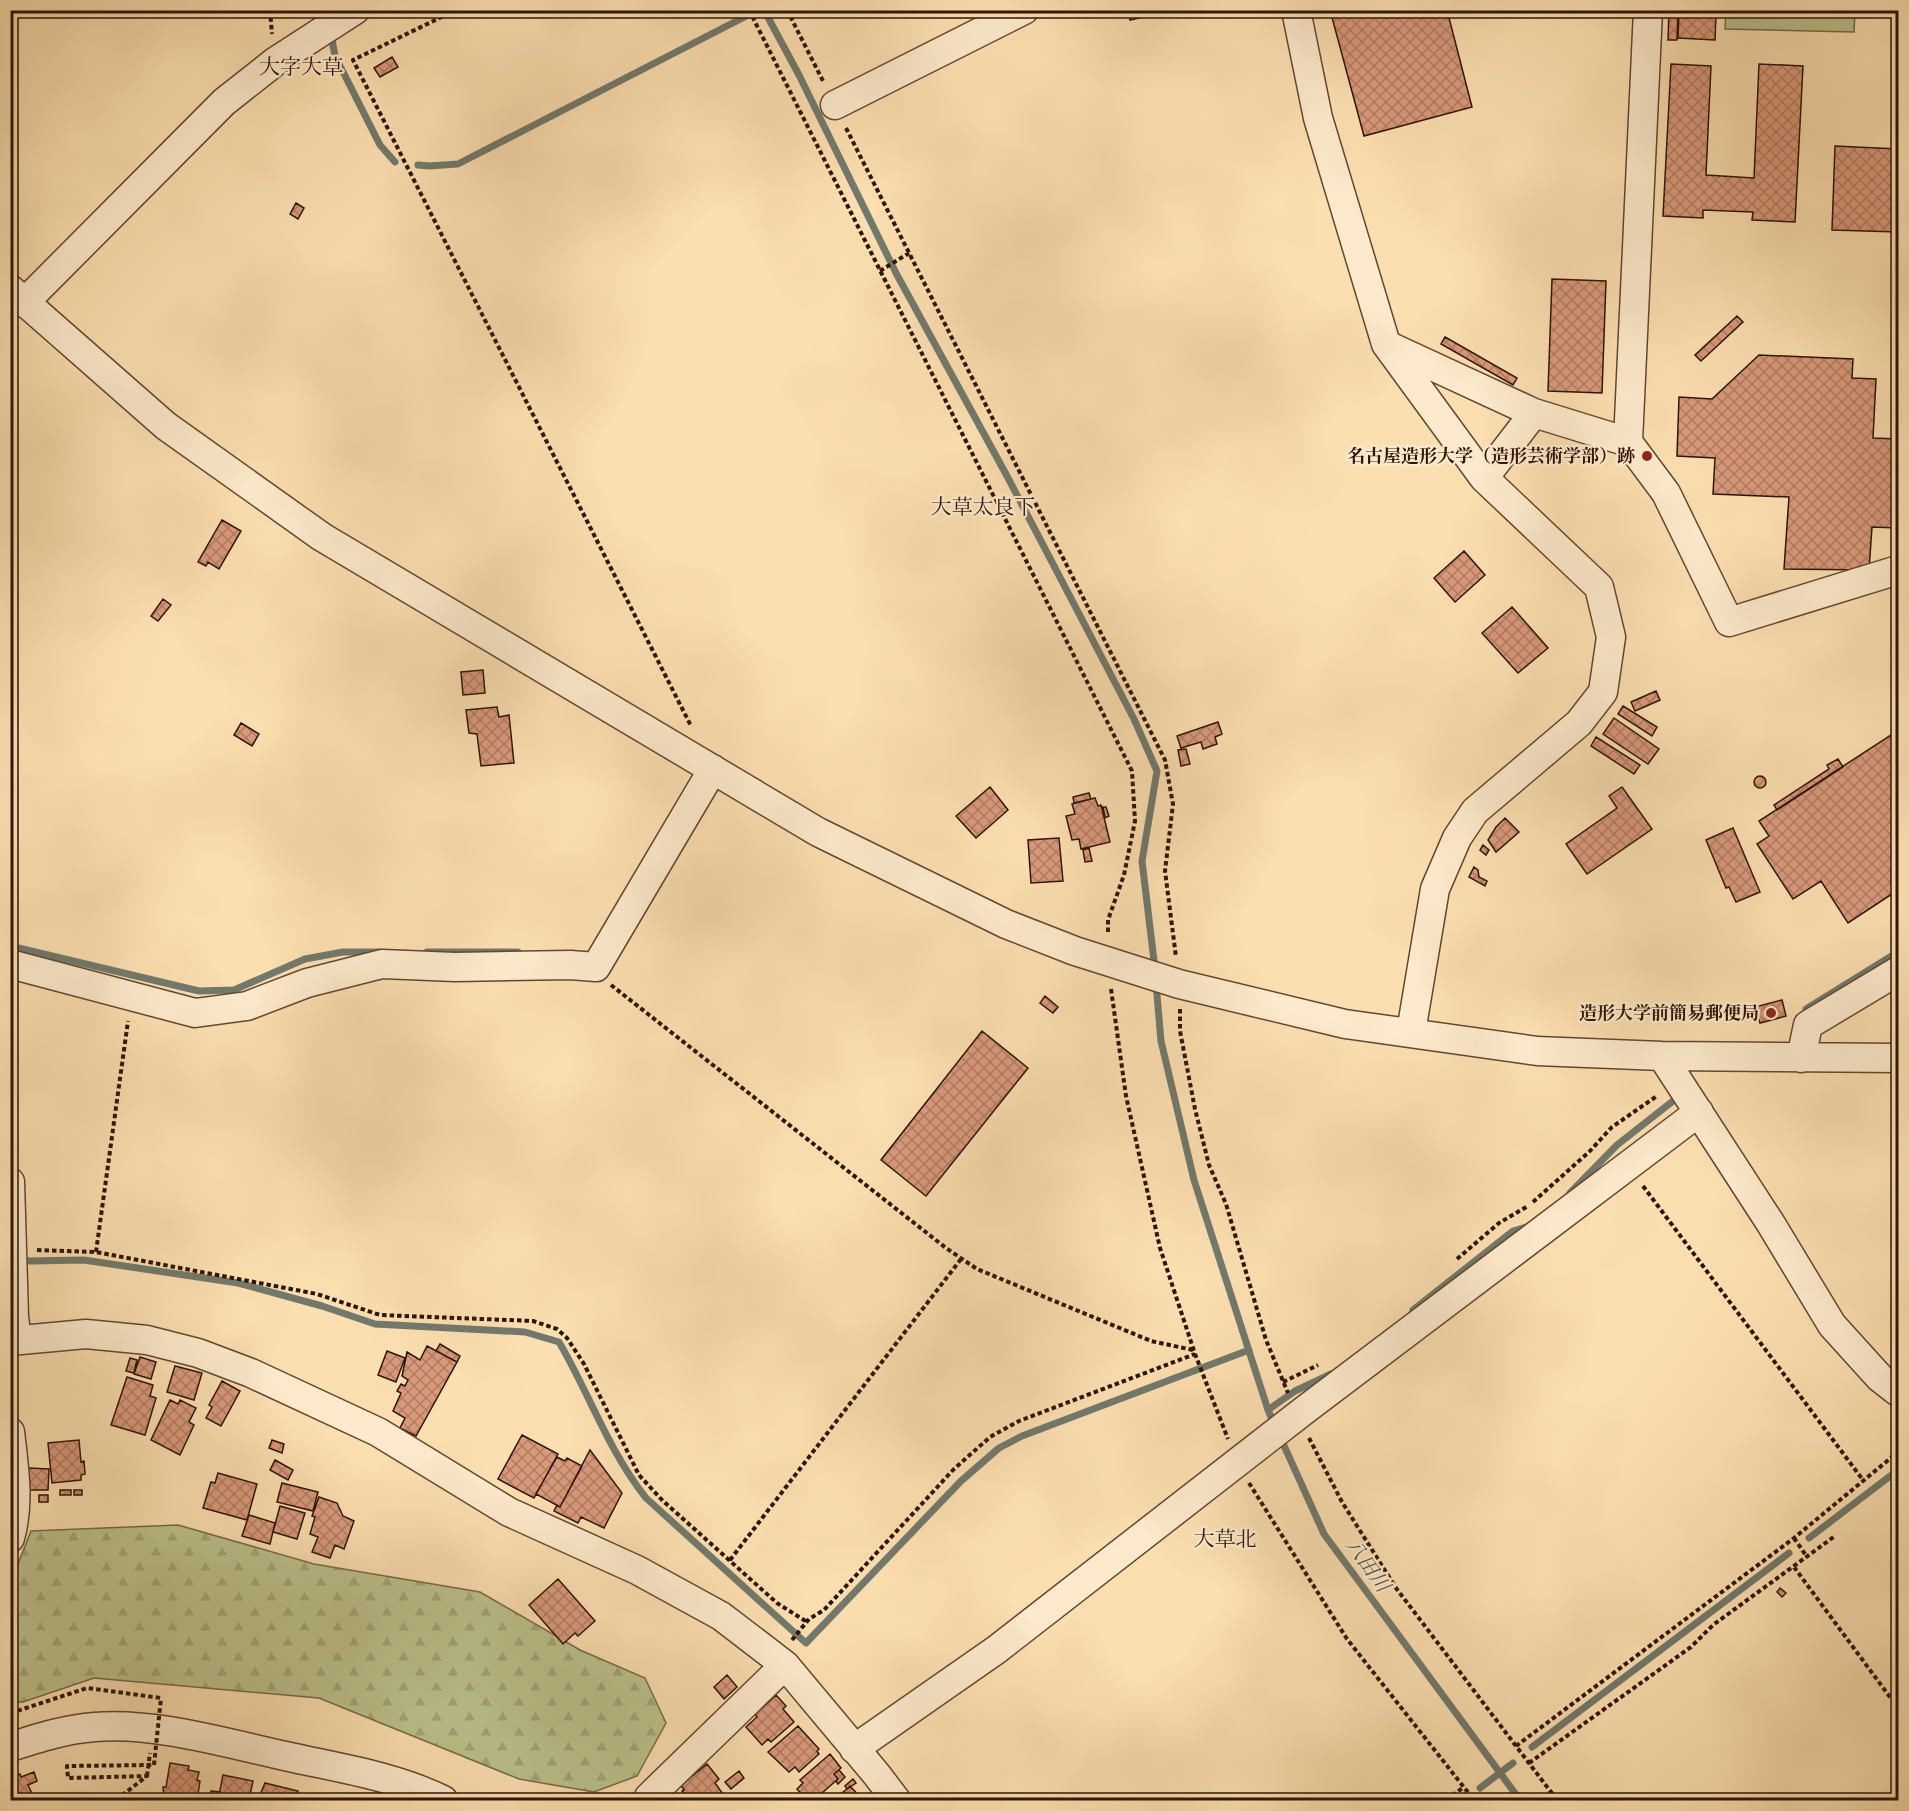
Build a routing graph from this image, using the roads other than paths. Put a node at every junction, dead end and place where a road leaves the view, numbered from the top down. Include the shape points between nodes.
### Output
1 (355, 10) edge
2 (1024, 10) edge
3 (1296, 10) edge
4 (1648, 10) edge
5 (835, 105) road end
6 (17, 296) edge
7 (1386, 344) junction
8 (1534, 413) junction
9 (1629, 442) junction
10 (1484, 478) junction
11 (1899, 570) edge
12 (712, 769) junction
13 (10, 964) edge
14 (1899, 971) edge
15 (1411, 1032) junction
16 (1662, 1056) junction
17 (1801, 1058) junction
18 (1899, 1058) edge
19 (1699, 1112) junction
20 (10, 1182) edge
21 (14, 1340) edge
22 (1899, 1392) edge
23 (10, 1432) edge
24 (10, 1538) edge
25 (787, 1654) junction
26 (10, 1747) edge
27 (854, 1749) junction
28 (443, 1800) edge
29 (651, 1800) edge
30 (896, 1800) edge

1 - 6 street via 276,61 224,102
2 - 5 street
3 - 7 street via 1318,118
4 - 9 street
6 - 12 street via 166,426 321,537
7 - 8 street
7 - 10 street
8 - 9 street
8 - 10 street
9 - 11 street via 1666,493 1729,622
10 - 15 street via 1599,587 1611,637 1603,692 1579,723 1475,811 1456,838 1435,889
12 - 13 street via 596,967 382,964 307,984 247,1006 195,1013
12 - 15 street via 818,832 943,895 1075,951 1179,984 1345,1024
14 - 17 street via 1808,1025
15 - 16 street via 1538,1051
16 - 17 street
16 - 19 street
17 - 18 street
19 - 22 street via 1832,1325 1880,1378
19 - 27 street via 996,1650
20 - 21 street
21 - 25 street via 87,1334 147,1340 198,1353 250,1373 378,1432 508,1512 637,1570
23 - 24 street via 16,1491
25 - 27 street
25 - 29 street via 649,1797
26 - 28 street via 96,1727 168,1732 379,1776
27 - 30 street

